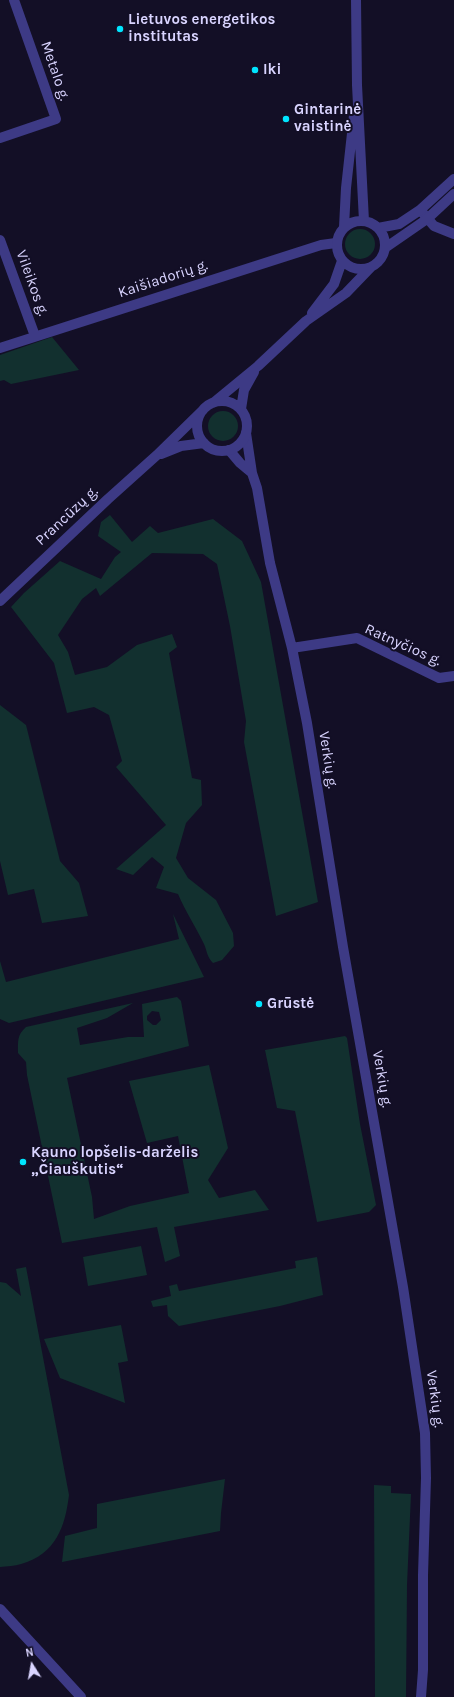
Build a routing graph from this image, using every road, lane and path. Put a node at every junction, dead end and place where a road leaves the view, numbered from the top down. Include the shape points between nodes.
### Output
1 (14, 0) edge
2 (356, 0) edge
3 (357, 85) junction
4 (0, 138) edge
5 (454, 179) edge
6 (454, 194) edge
7 (420, 210) junction
8 (427, 219) junction
9 (364, 221) junction
10 (344, 227) junction
11 (378, 228) junction
12 (454, 234) edge
13 (0, 240) edge
14 (336, 243) junction
15 (385, 248) junction
16 (342, 261) junction
17 (371, 267) junction
18 (306, 321) junction
19 (35, 336) junction
20 (0, 348) edge
21 (258, 366) junction
22 (213, 403) junction
23 (241, 409) junction
24 (203, 410) junction
25 (246, 433) junction
26 (204, 443) junction
27 (229, 450) junction
28 (157, 455) junction
29 (252, 473) junction
30 (0, 601) edge
31 (292, 648) junction
32 (454, 676) edge
33 (0, 1609) edge
34 (81, 1697) edge
35 (421, 1697) edge

1 - 4 street, Metalo g. via 56,119
2 - 3 street
3 - 9 street
3 - 10 street
5 - 7 street
6 - 8 street
7 - 8 street
7 - 11 street via 399,224
8 - 12 street via 434,226
8 - 15 street
9 - 10 street via 357,221
9 - 11 street
10 - 14 street
11 - 15 street via 385,241
13 - 19 street, Vileikos g.
14 - 16 street
14 - 19 street, Kaišiadorių g. via 321,245
15 - 17 street via 378,262
16 - 17 street via 356,268
16 - 18 street via 334,284
17 - 18 street via 346,293
18 - 21 street
19 - 20 street, Kaišiadorių g.
21 - 22 street
21 - 23 street via 244,390
22 - 23 street via 231,402
22 - 24 street
23 - 25 street via 247,420
24 - 26 street via 197,423
24 - 28 street, Prancūzų g.
25 - 27 street via 240,444
25 - 29 street, Verkių g.
26 - 27 street via 216,450
26 - 28 street, Prancūzų g. via 181,446
27 - 29 street
28 - 30 street, Prancūzų g. via 102,503
29 - 31 street, Verkių g. via 270,563
31 - 32 street, Ratnyčios g. via 358,638 439,678
31 - 35 street, Verkių g. via 403,1287 425,1433
33 - 34 street

